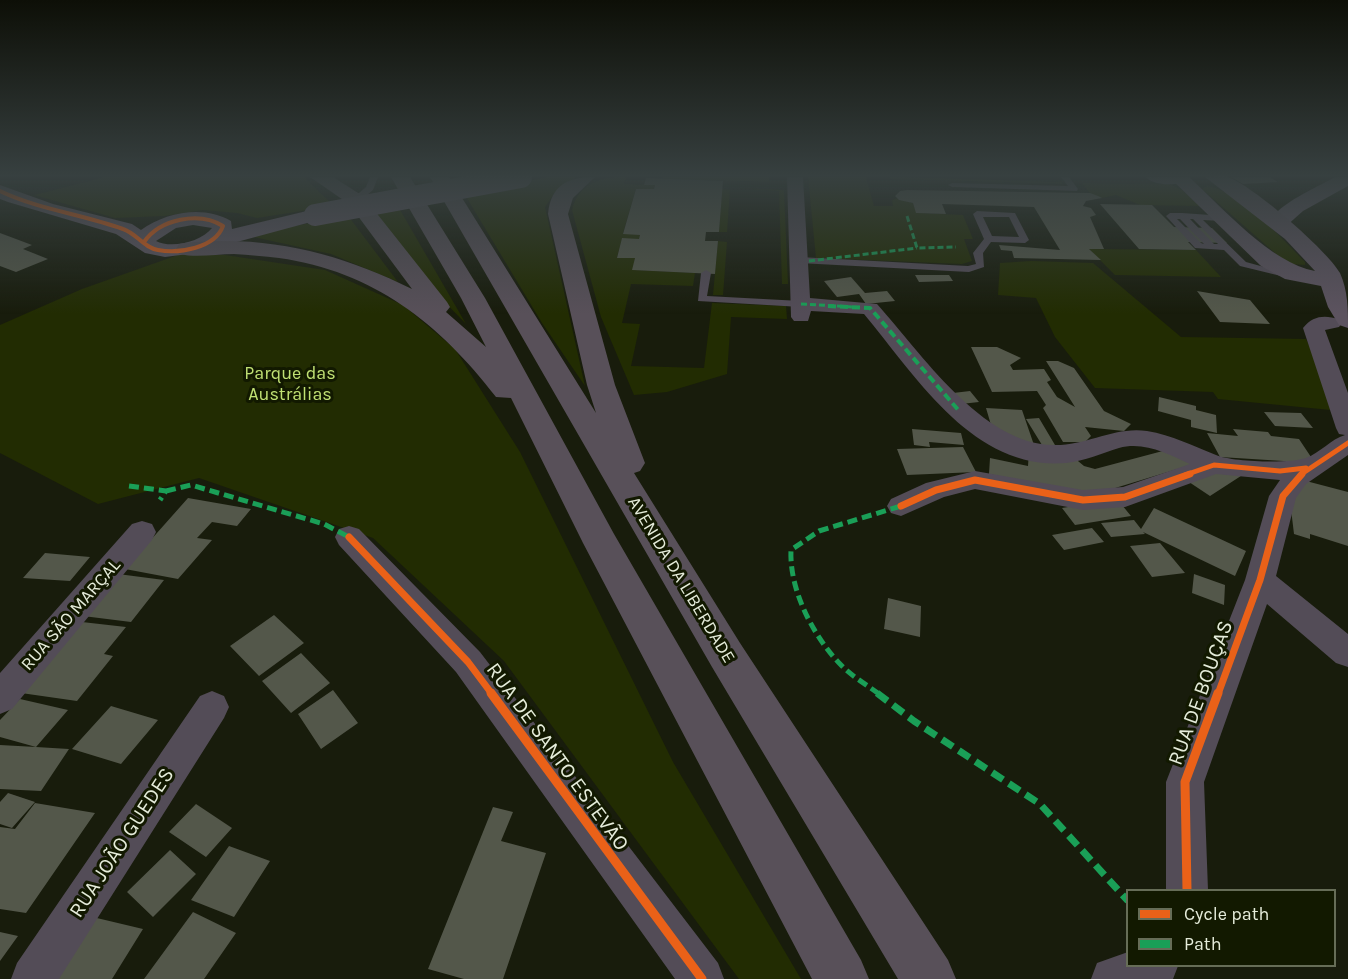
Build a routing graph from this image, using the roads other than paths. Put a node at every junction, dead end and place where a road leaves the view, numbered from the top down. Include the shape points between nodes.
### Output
1 (99, 223) joint
2 (106, 223) edge
3 (176, 223) edge
4 (190, 223) edge
5 (274, 223) edge
6 (374, 223) edge
7 (428, 223) edge
8 (466, 223) edge
9 (560, 223) edge
10 (797, 223) edge
11 (981, 223) edge
12 (1016, 223) edge
13 (1176, 223) edge
14 (1202, 223) edge
15 (1227, 223) edge
16 (1278, 223) edge
17 (203, 236) junction
18 (989, 238) junction
19 (144, 242) junction
20 (1226, 247) junction
21 (799, 260) junction
22 (1275, 267) junction
23 (706, 273) dead end
24 (1339, 281) edge
25 (801, 310) junction
26 (1343, 326) edge
27 (466, 342) junction
28 (1348, 428) edge
29 (1348, 443) edge
30 (1214, 465) junction
31 (1312, 466) junction
32 (901, 506) dead end
33 (584, 510) junction
34 (142, 532) dead end
35 (349, 537) dead end
36 (1260, 580) junction
37 (1348, 653) edge
38 (726, 655) junction
39 (0, 698) edge
40 (212, 707) dead end
41 (1187, 889) edge
42 (1153, 967) edge
43 (33, 979) edge
44 (702, 979) edge
45 (842, 979) edge
46 (929, 979) edge
47 (1113, 979) edge

1 - 2 street
1 - 19 street via 126,230
3 - 19 street via 152,231
4 - 17 street
5 - 17 street, bridge
6 - 27 highway
7 - 33 highway via 473,298
8 - 38 highway, AVENIDA DA LIBERDADE
9 - 38 highway via 601,384 628,463
10 - 21 street
11 - 18 lane
12 - 18 lane via 1025,240
13 - 20 lane via 1198,246
14 - 20 lane
15 - 22 main road
16 - 24 main road
17 - 19 street via 155,250
17 - 27 highway via 246,247 313,256 390,286 438,317
18 - 21 lane via 978,252 981,266 969,269
20 - 22 lane via 1248,266
21 - 25 street
22 - 24 main road
22 - 26 main road
23 - 25 lane via 702,299
24 - 26 main road via 1333,294
25 - 30 street via 870,308 974,426 1025,450 1067,454 1120,438 1138,438 1179,449
26 - 28 street via 1322,322 1314,328
27 - 33 highway via 506,392
29 - 31 street
30 - 31 street via 1280,471
30 - 32 street via 1125,496 1083,500 975,480 936,490
31 - 36 street, RUA DE BOUÇAS via 1297,477 1283,496
33 - 45 highway
34 - 39 street, RUA SÃO MARÇAL
35 - 44 street, RUA DE SANTO ESTEVÃO via 468,662
36 - 37 street
36 - 41 street, RUA DE BOUÇAS via 1185,782
38 - 46 highway, AVENIDA DA LIBERDADE
40 - 43 street, RUA JOÃO GUEDES
42 - 47 street

